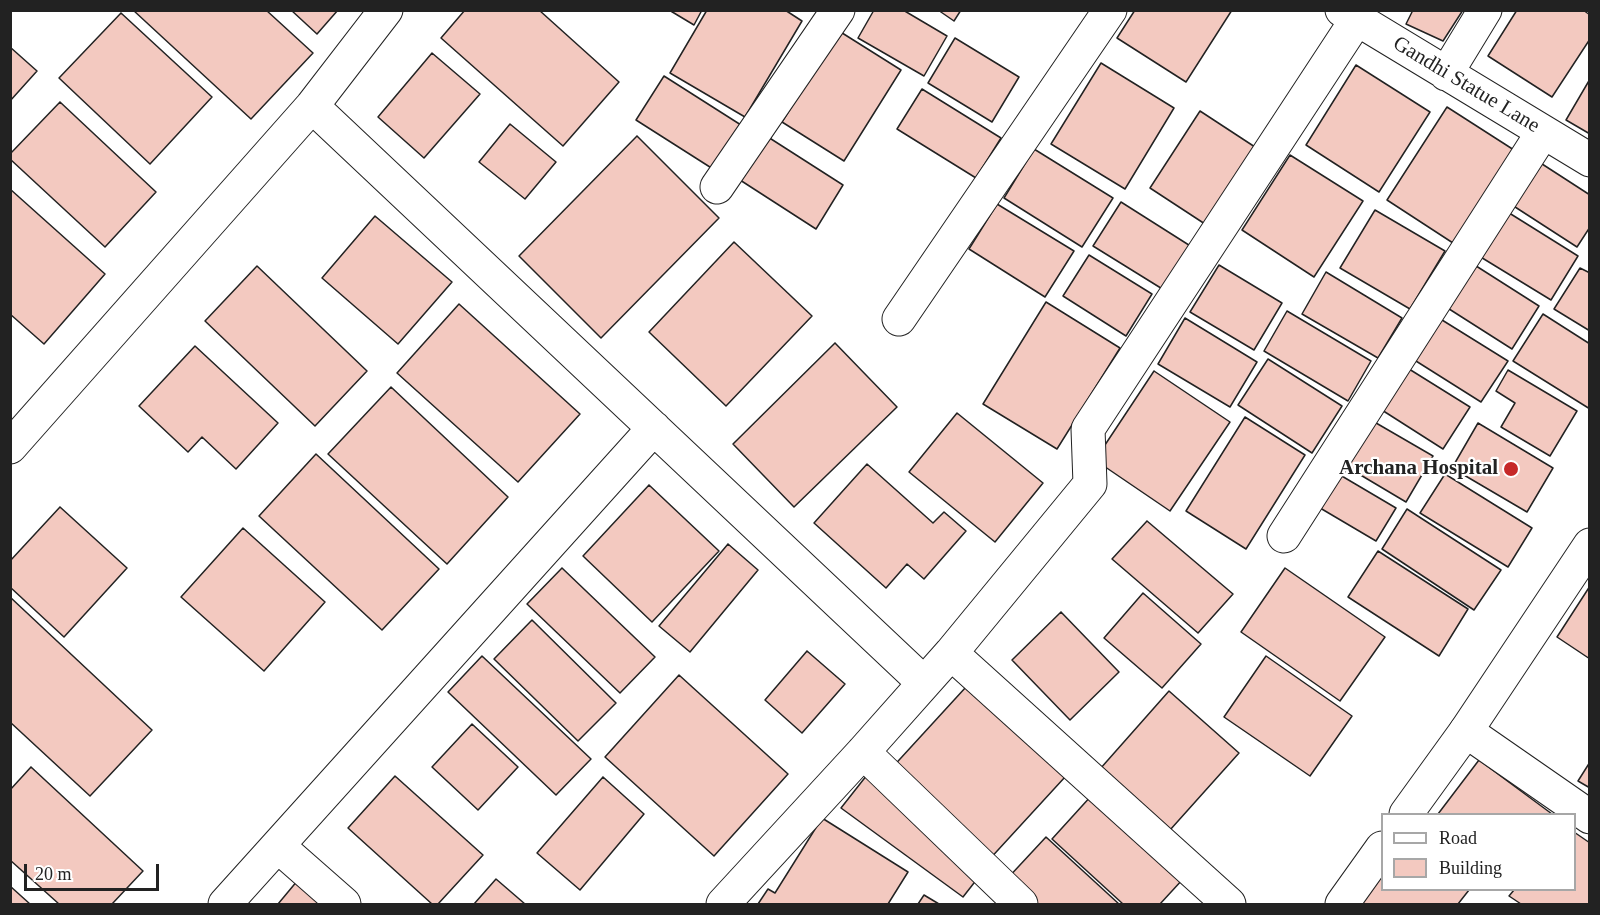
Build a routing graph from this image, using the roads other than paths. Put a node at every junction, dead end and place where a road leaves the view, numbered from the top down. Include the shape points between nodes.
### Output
1 (386, 10) edge
2 (838, 10) edge
3 (1110, 10) edge
4 (1485, 10) edge
5 (1350, 15) edge
6 (1446, 74) junction
7 (312, 106) junction
8 (1543, 132) junction
9 (1590, 160) edge
10 (717, 187) dead end
11 (899, 318) dead end
12 (654, 428) junction
13 (10, 447) edge
14 (1284, 536) dead end
15 (1590, 545) edge
16 (951, 653) junction
17 (924, 683) junction
18 (1466, 731) junction
19 (863, 752) junction
20 (1407, 813) edge
21 (1590, 817) edge
22 (278, 846) junction
23 (1381, 851) edge
24 (225, 904) edge
25 (344, 904) edge
26 (723, 904) edge
27 (1021, 904) edge
28 (1229, 904) edge
29 (1342, 904) edge

1 - 7 street
2 - 10 street
3 - 11 street
4 - 6 street
5 - 6 street, Gandhi Statue Lane
5 - 16 street via 1088,429 1090,484
6 - 8 street, Gandhi Statue Lane
7 - 12 street
7 - 13 street
8 - 9 street, Gandhi Statue Lane
8 - 14 street
12 - 17 street
12 - 22 street
15 - 18 street
16 - 17 street
16 - 28 street
17 - 19 street
18 - 20 street
18 - 21 street
19 - 26 street
19 - 27 street
22 - 24 street
22 - 25 street
23 - 29 street

